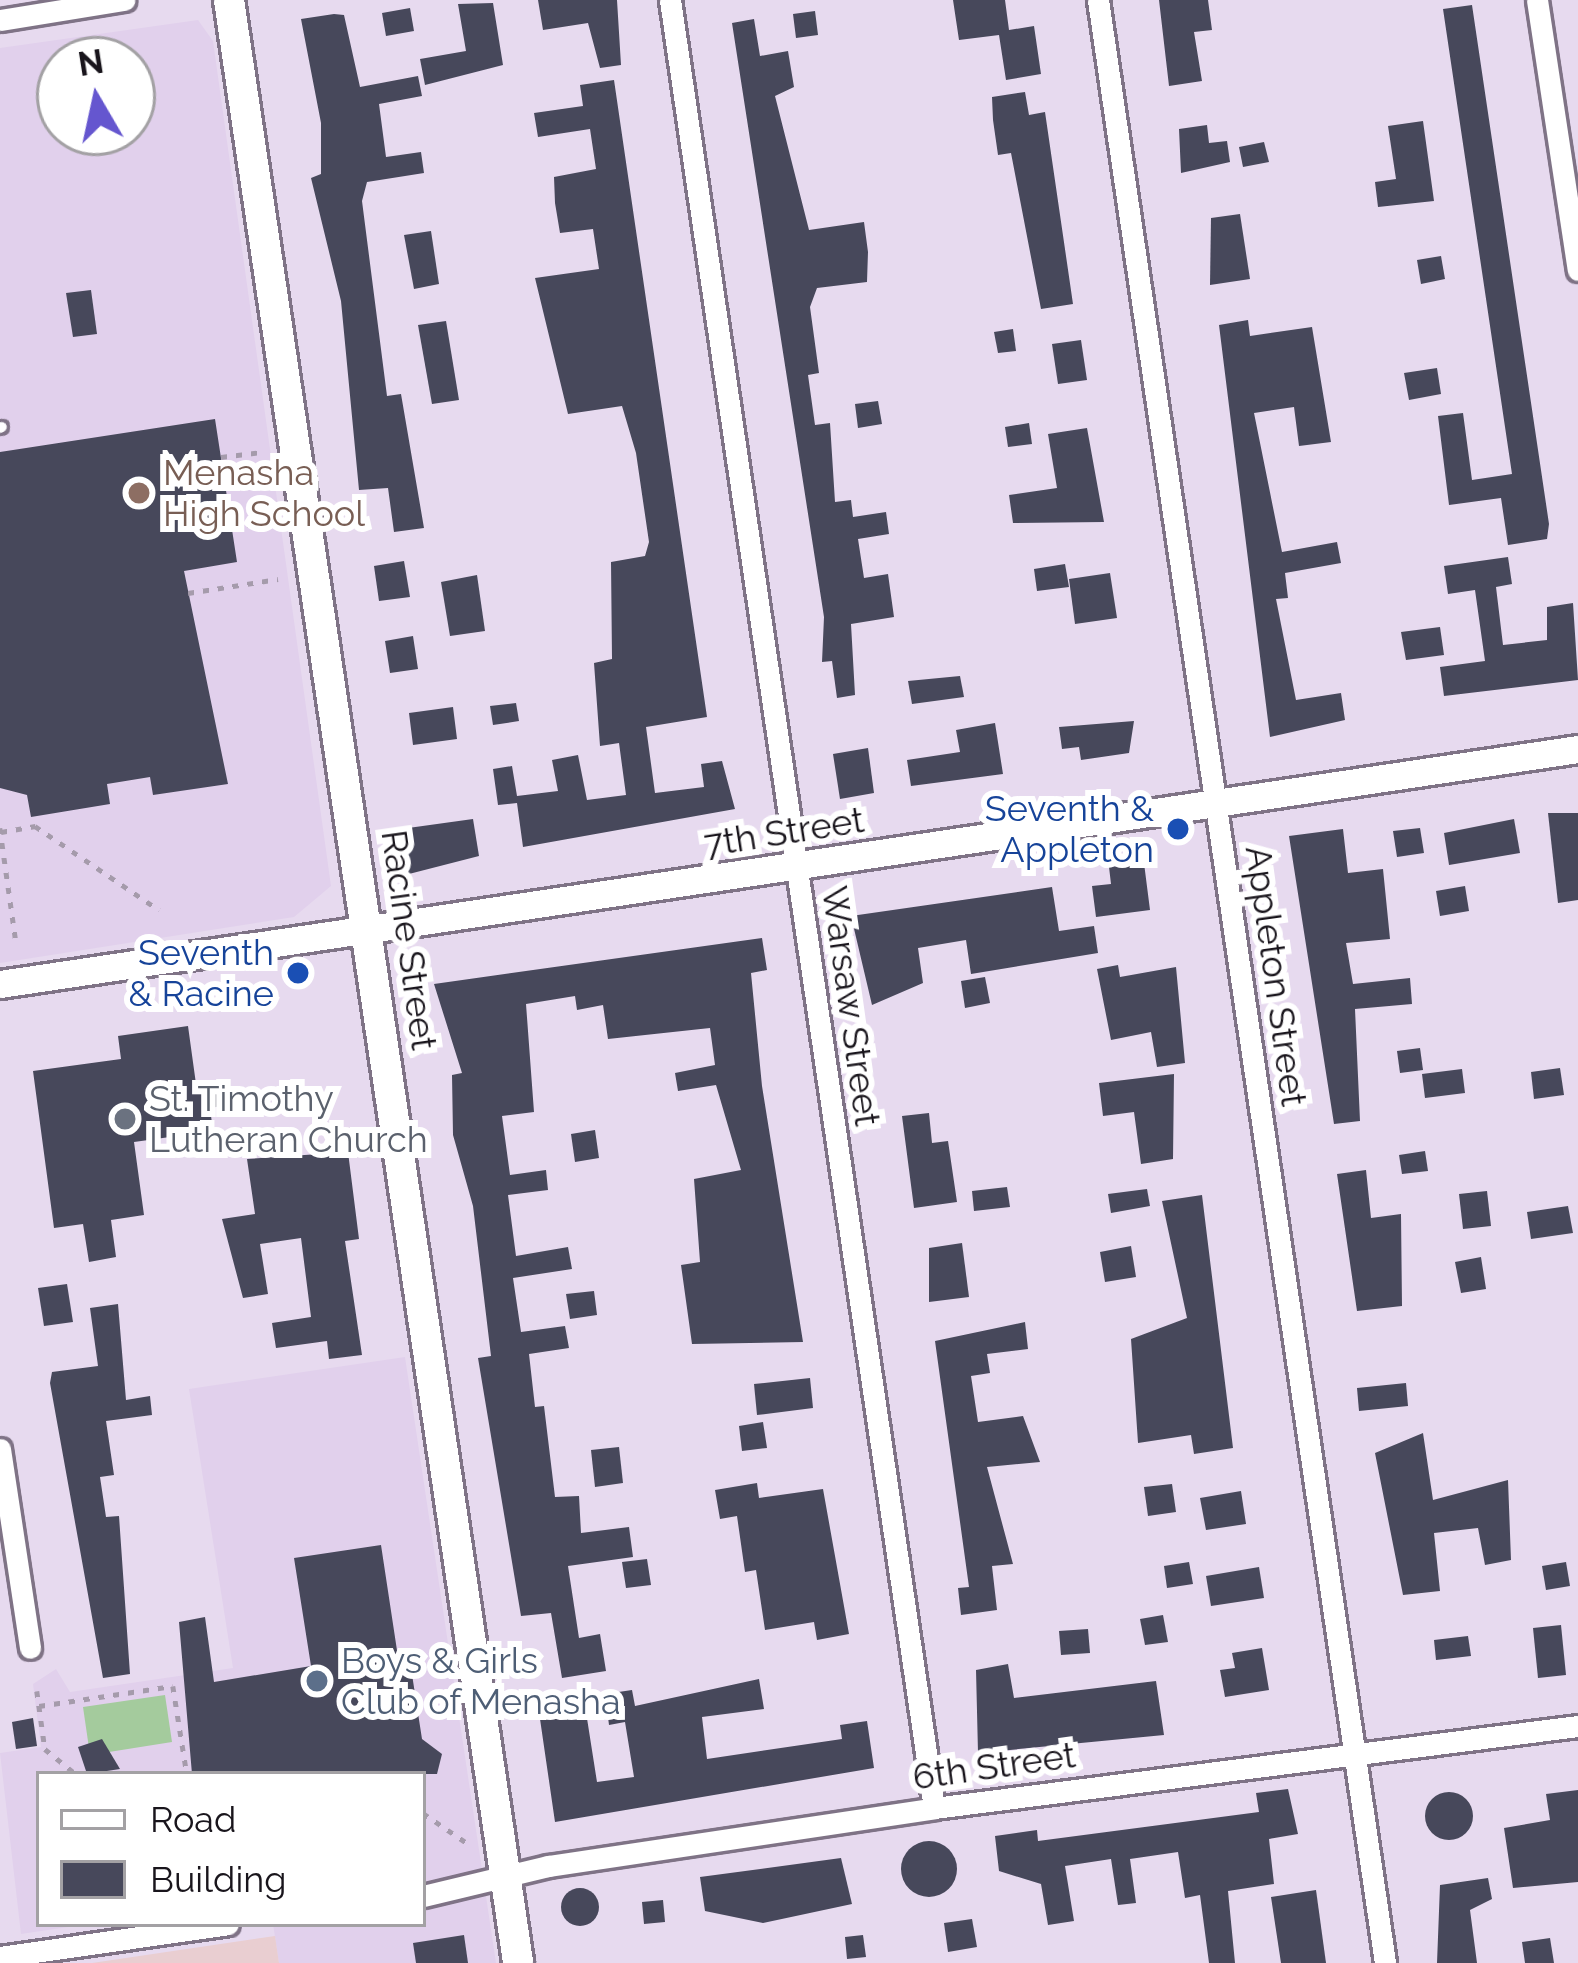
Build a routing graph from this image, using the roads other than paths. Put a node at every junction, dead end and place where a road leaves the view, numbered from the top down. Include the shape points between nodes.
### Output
1 (124, 0) edge
2 (230, 0) edge
3 (670, 0) edge
4 (1098, 0) edge
5 (1537, 0) edge
6 (0, 20) edge
7 (1578, 269) edge
8 (1578, 749) edge
9 (1217, 802) junction
10 (797, 866) junction
11 (368, 932) junction
12 (0, 984) edge
13 (0, 1449) edge
14 (30, 1648) dead end
15 (1578, 1726) edge
16 (1356, 1752) junction
17 (934, 1808) junction
18 (505, 1877) junction
19 (426, 1895) edge
20 (207, 1927) edge
21 (0, 1957) edge
22 (518, 1963) edge
23 (1384, 1963) edge

1 - 6 street
2 - 11 main road, Racine Street
3 - 10 street, Warsaw Street
4 - 9 street, Appleton Street
5 - 7 street
8 - 9 street, 7th Street
9 - 10 street, 7th Street
9 - 16 street, Appleton Street
10 - 11 street, 7th Street
10 - 17 street, Warsaw Street
11 - 12 street, 7th Street
11 - 18 main road, Racine Street
13 - 14 street
15 - 16 street, 6th Street
16 - 17 street, 6th Street
16 - 23 street, Appleton Street
17 - 18 street, 6th Street
18 - 19 street, 6th Street
18 - 22 main road, Racine Street
20 - 21 street

